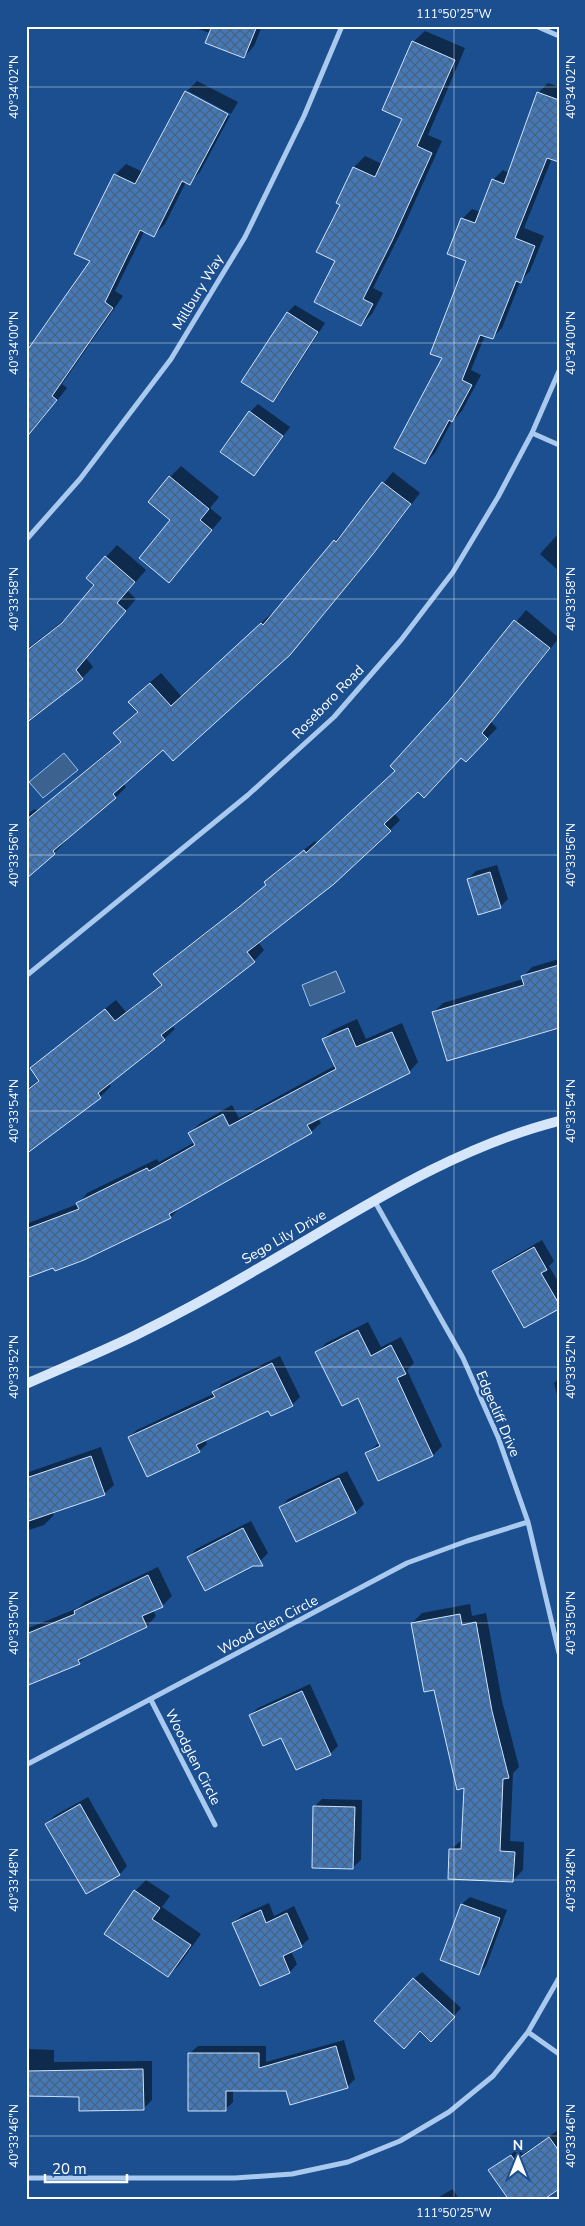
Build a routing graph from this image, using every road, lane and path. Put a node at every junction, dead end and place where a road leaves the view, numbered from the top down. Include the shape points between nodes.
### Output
1 (342, 26) edge
2 (536, 26) edge
3 (559, 36) edge
4 (559, 372) edge
5 (532, 433) junction
6 (559, 445) edge
7 (26, 540) edge
8 (26, 976) edge
9 (559, 1122) edge
10 (374, 1200) junction
11 (26, 1384) edge
12 (528, 1522) junction
13 (559, 1653) edge
14 (151, 1700) junction
15 (26, 1765) edge
16 (215, 1825) dead end
17 (559, 1978) edge
18 (528, 2032) junction
19 (559, 2054) edge
20 (26, 2178) edge

1 - 7 street, Millbury Way via 304,116 245,237 170,359 80,478
2 - 3 street
4 - 5 street, Roseboro Road
5 - 6 street
5 - 8 street, Roseboro Road via 498,498 453,572 401,640 334,717 248,795
9 - 10 street, Sego Lily Drive via 456,1158
10 - 11 street, Sego Lily Drive via 134,1336
10 - 12 street, Edgecliff Drive via 463,1358 498,1437
12 - 13 street, Edgecliff Drive
12 - 14 street, Wood Glen Circle via 407,1564
14 - 15 street, Wood Glen Circle
14 - 16 street, Woodglen Circle
17 - 18 street
18 - 19 street
18 - 20 street via 492,2076 449,2112 400,2141 348,2162 292,2174 235,2178

